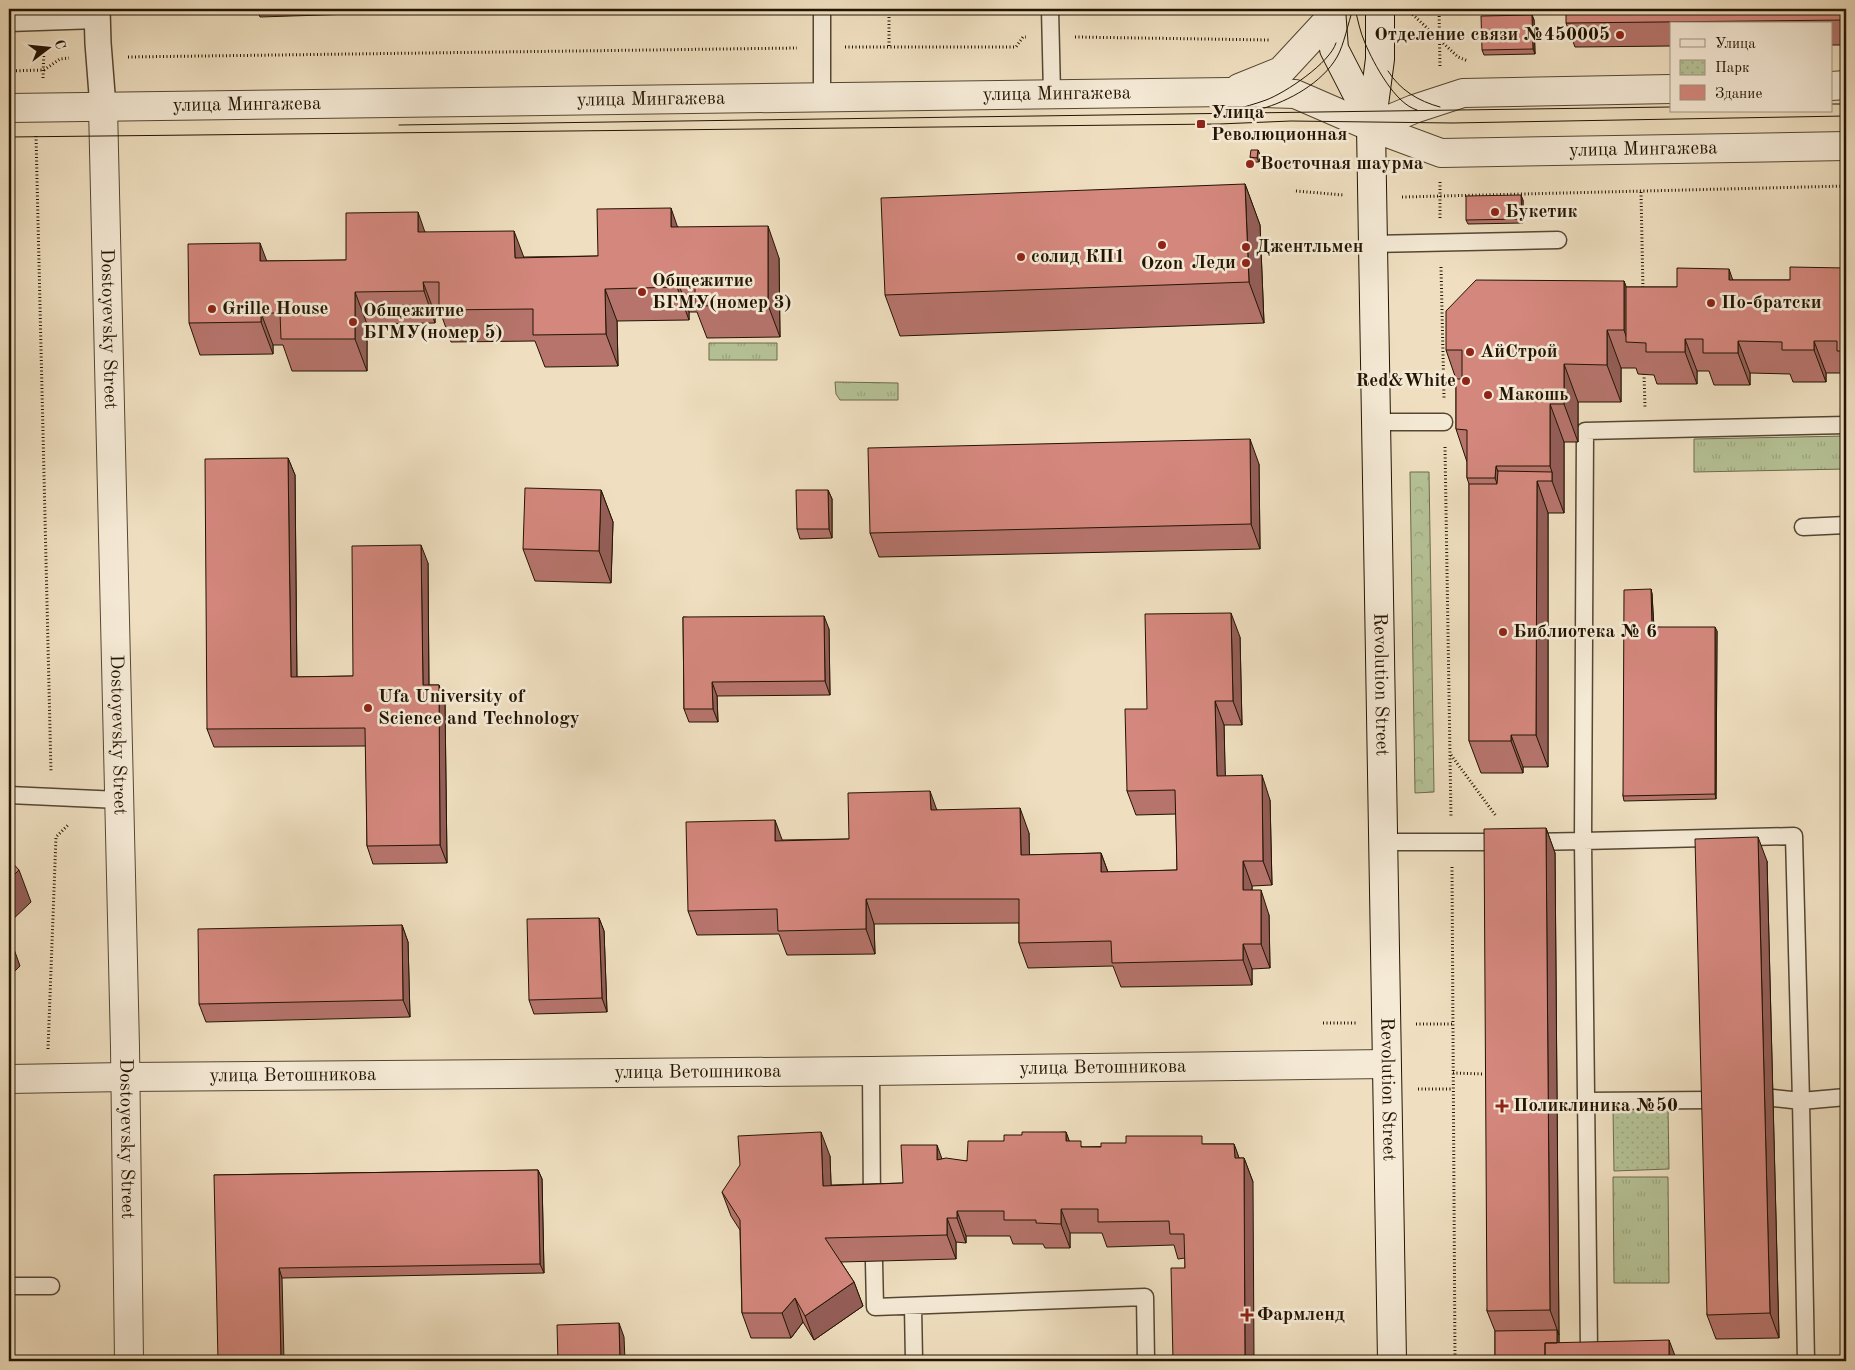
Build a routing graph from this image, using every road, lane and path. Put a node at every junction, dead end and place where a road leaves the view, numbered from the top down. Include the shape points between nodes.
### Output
1 (822, 9) edge
2 (889, 9) edge
3 (1050, 9) edge
4 (1380, 9) edge
5 (1439, 9) edge
6 (1409, 11) dead end
7 (1331, 13) edge
8 (97, 14) edge
9 (9, 22) edge
10 (1051, 37) junction
11 (1439, 39) junction
12 (1279, 40) dead end
13 (889, 46) junction
14 (823, 47) junction
15 (99, 57) junction
16 (149, 57) dead end
17 (1472, 63) dead end
18 (44, 70) junction
19 (9, 71) edge
20 (1846, 85) edge
21 (1832, 86) edge
22 (1670, 89) edge
23 (1229, 92) junction
24 (1052, 94) junction
25 (822, 97) junction
26 (1440, 100) junction
27 (103, 107) junction
28 (9, 108) edge
29 (40, 108) junction
30 (1371, 124) junction
31 (1846, 146) edge
32 (1441, 153) junction
33 (1846, 186) edge
34 (1296, 191) dead end
35 (1641, 192) junction
36 (1440, 196) junction
37 (1372, 198) junction
38 (1558, 240) dead end
39 (1441, 241) junction
40 (1372, 244) junction
41 (1644, 299) edge
42 (1644, 374) edge
43 (1376, 422) junction
44 (1444, 422) junction
45 (1846, 425) edge
46 (1646, 430) junction
47 (1846, 525) edge
48 (1803, 527) dead end
49 (1450, 754) junction
50 (9, 795) edge
51 (72, 798) junction
52 (119, 800) junction
53 (1583, 841) junction
54 (1383, 842) junction
55 (1452, 842) junction
56 (1515, 842) junction
57 (48, 1049) dead end
58 (1386, 1064) junction
59 (871, 1071) junction
60 (1453, 1073) junction
61 (1483, 1074) edge
62 (125, 1077) junction
63 (9, 1079) edge
64 (1846, 1097) edge
65 (1773, 1098) dead end
66 (1710, 1100) edge
67 (1586, 1101) junction
68 (1801, 1101) junction
69 (872, 1209) edge
70 (874, 1262) edge
71 (9, 1286) edge
72 (51, 1286) dead end
73 (913, 1306) junction
74 (129, 1361) edge
75 (914, 1361) edge
76 (1146, 1361) edge
77 (1392, 1361) edge
78 (1454, 1361) edge
79 (1614, 1361) edge
80 (1806, 1361) edge

1 - 14 lane
2 - 13 path
3 - 10 lane
4 - 30 street, Revolution Street via 1380,59
5 - 11 path
6 - 11 path
7 - 23 street via 1281,71
7 - 30 street via 1334,48
8 - 9 lane
8 - 15 street
10 - 12 path
10 - 13 path via 1023,37 1016,47
10 - 24 lane
11 - 17 path via 1458,57
11 - 26 path
13 - 14 path
14 - 16 path
14 - 25 lane
15 - 18 path via 60,58
15 - 27 street
18 - 19 path
18 - 29 path
20 - 21 street
22 - 26 street via 1463,93
23 - 24 street, улица Мингажева
23 - 30 street, улица Мингажева via 1295,94
24 - 25 street, улица Мингажева
25 - 27 street, улица Мингажева
26 - 30 street
27 - 29 street, улица Мингажева
27 - 52 street, Dostoyevsky Street
28 - 29 street, улица Мингажева
29 - 51 path via 36,137 51,772 71,785
30 - 32 street
30 - 37 street, Revolution Street
31 - 32 street, улица Мингажева
32 - 36 path
33 - 35 path
34 - 37 path
35 - 36 path
35 - 41 path
36 - 37 path
36 - 39 path
37 - 40 street, Revolution Street
38 - 39 lane
39 - 40 lane
39 - 44 path
40 - 43 street, Revolution Street
42 - 46 path
43 - 44 lane
43 - 54 street, Revolution Street
44 - 49 path
45 - 46 lane
46 - 53 lane via 1585,431
47 - 48 lane
49 - 55 path
49 - 56 path
50 - 51 lane
51 - 52 lane
51 - 57 path via 72,820 56,837
52 - 62 street, Dostoyevsky Street
53 - 56 lane
53 - 67 lane
53 - 68 lane via 1794,836
54 - 55 lane
54 - 58 street, Revolution Street
55 - 56 lane
55 - 60 path
58 - 59 street, улица Ветошникова
58 - 77 street, Revolution Street
59 - 62 street, улица Ветошникова
59 - 69 lane
60 - 61 path
60 - 78 path
62 - 63 street, улица Ветошникова
62 - 74 street, Dostoyevsky Street
64 - 68 lane
65 - 68 lane
66 - 67 lane
67 - 79 lane via 1588,1350
68 - 80 lane
70 - 73 lane via 875,1307
71 - 72 lane
73 - 75 lane
73 - 76 lane via 1144,1297

